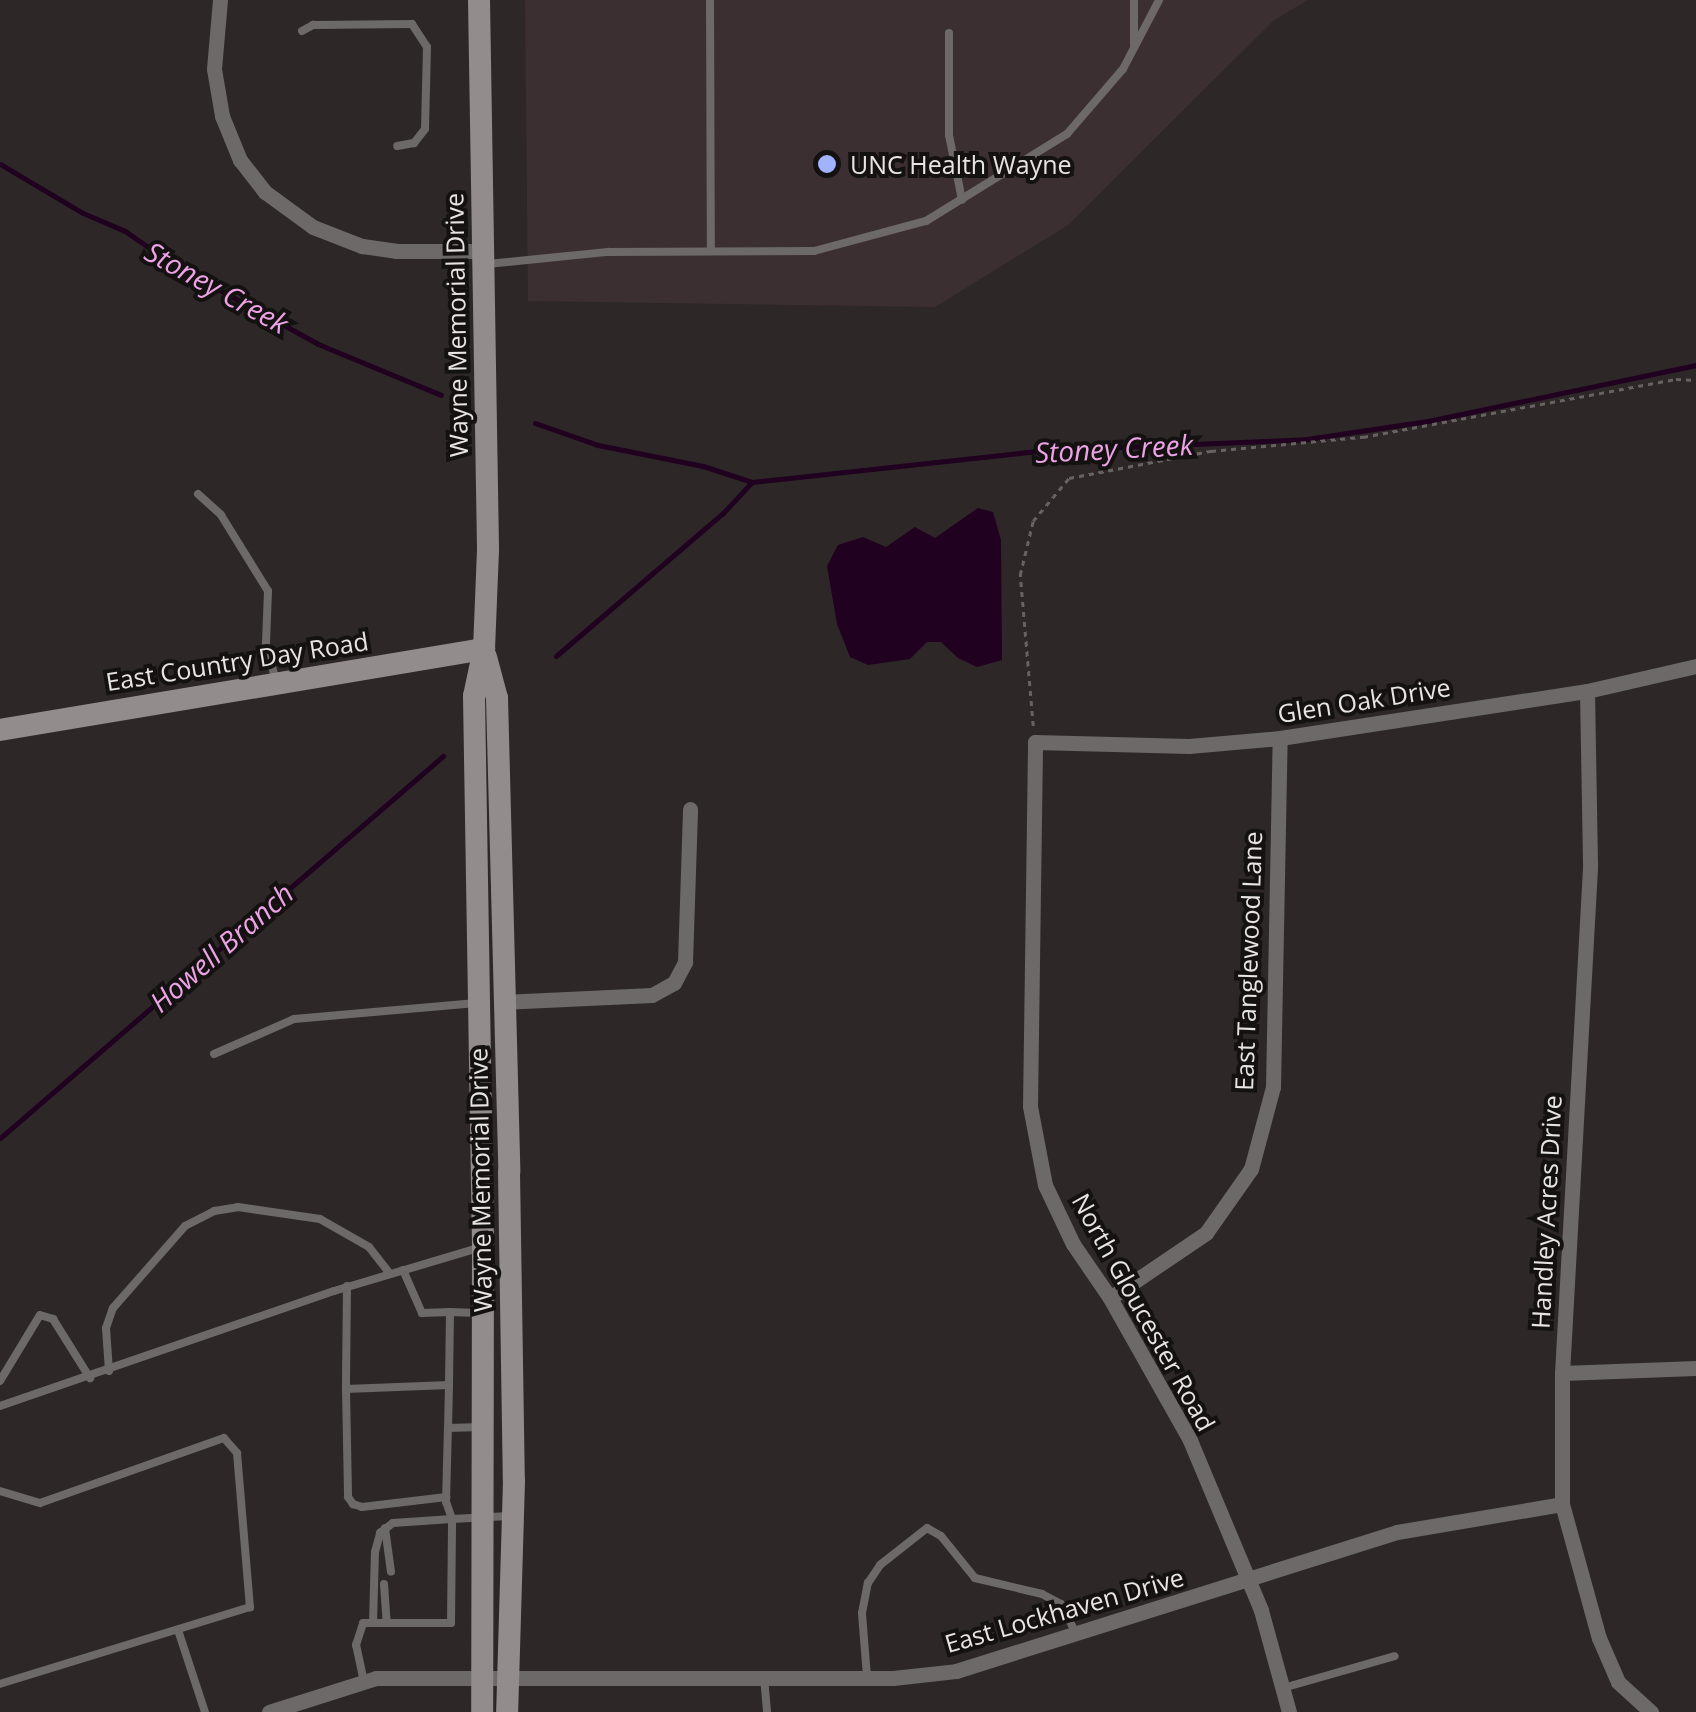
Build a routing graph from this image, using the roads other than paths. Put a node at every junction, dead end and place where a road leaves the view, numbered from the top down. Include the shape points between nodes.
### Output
1 (220, 0) edge
2 (478, 0) edge
3 (710, 0) edge
4 (1134, 0) edge
5 (1159, 0) edge
6 (302, 31) dead end
7 (949, 32) dead end
8 (1134, 49) junction
9 (397, 146) dead end
10 (962, 200) junction
11 (711, 250) junction
12 (482, 258) junction
13 (198, 494) dead end
14 (484, 649) junction
15 (1696, 666) edge
16 (276, 681) junction
17 (1587, 691) junction
18 (0, 730) edge
19 (1280, 738) junction
20 (1036, 742) joint
21 (690, 808) dead end
22 (479, 1002) junction
23 (503, 1002) junction
24 (214, 1054) dead end
25 (482, 1247) junction
26 (403, 1270) junction
27 (390, 1274) junction
28 (348, 1286) junction
29 (1110, 1298) junction
30 (450, 1312) junction
31 (482, 1313) junction
32 (1696, 1368) edge
33 (109, 1371) junction
34 (1562, 1373) junction
35 (90, 1378) junction
36 (0, 1381) edge
37 (449, 1385) junction
38 (346, 1389) junction
39 (0, 1406) edge
40 (482, 1427) junction
41 (448, 1428) junction
42 (0, 1491) edge
43 (446, 1497) junction
44 (1562, 1504) junction
45 (513, 1516) junction
46 (482, 1517) junction
47 (452, 1519) junction
48 (385, 1528) junction
49 (388, 1572) dead end
50 (1247, 1582) junction
51 (388, 1584) dead end
52 (373, 1623) junction
53 (387, 1623) junction
54 (178, 1630) junction
55 (1076, 1634) junction
56 (1395, 1656) dead end
57 (482, 1677) junction
58 (508, 1677) junction
59 (764, 1677) junction
60 (866, 1678) junction
61 (364, 1682) junction
62 (0, 1684) edge
63 (1283, 1688) junction
64 (204, 1712) edge
65 (269, 1712) edge
66 (482, 1712) edge
67 (508, 1712) edge
68 (767, 1712) edge
69 (1290, 1712) edge
70 (1651, 1712) edge

1 - 12 street via 214,69 222,116 240,160 265,192 313,227 362,246
2 - 12 main road, Wayne Memorial Drive
3 - 11 lane
4 - 8 lane
5 - 8 lane
6 - 9 lane via 314,25 412,24 428,46 425,129 414,143
7 - 10 lane via 949,135
8 - 10 lane via 1067,134
10 - 11 lane via 926,221 814,252
11 - 12 lane
12 - 14 main road, Wayne Memorial Drive
13 - 16 lane via 221,515 268,591 266,644
14 - 16 main road, East Country Day Road
14 - 22 main road, Wayne Memorial Drive via 474,696
14 - 23 main road, Wayne Memorial Drive via 496,698
15 - 17 street, Glen Oak Drive
16 - 18 main road, East Country Day Road
17 - 19 street, Glen Oak Drive
17 - 34 street, Handley Acres Drive via 1590,868
19 - 20 street, Glen Oak Drive via 1189,746
19 - 29 street, East Tanglewood Lane via 1273,1086 1251,1169 1206,1233
20 - 29 street, North Gloucester Road via 1030,1106 1045,1185
21 - 23 street via 685,962 674,983 652,995
22 - 24 lane via 294,1018
22 - 25 main road, Wayne Memorial Drive
23 - 45 main road, Wayne Memorial Drive
25 - 26 lane
25 - 31 main road, Wayne Memorial Drive
26 - 27 lane
26 - 30 lane via 422,1312
27 - 28 lane
27 - 33 lane via 369,1246 320,1219 238,1207 214,1211 185,1226 112,1308 106,1328
28 - 33 lane
28 - 38 lane
29 - 50 street, North Gloucester Road via 1190,1440
30 - 31 lane
30 - 37 lane
31 - 40 main road, Wayne Memorial Drive
32 - 34 street
33 - 35 lane
34 - 44 street, Handley Acres Drive
35 - 36 lane via 53,1319 40,1314
35 - 39 lane
37 - 38 lane
37 - 41 lane
38 - 43 lane via 353,1504
40 - 41 lane
40 - 46 main road, Wayne Memorial Drive
41 - 43 lane
42 - 54 lane via 40,1503 224,1438 237,1453 250,1606
43 - 47 lane
44 - 50 street, East Lockhaven Drive via 1397,1532
44 - 70 street, Handley Acres Drive via 1612,1668
45 - 46 lane
45 - 58 main road, Wayne Memorial Drive
46 - 47 lane
46 - 57 main road, Wayne Memorial Drive
47 - 48 lane
47 - 53 lane via 452,1623
48 - 49 lane
48 - 52 lane via 375,1552
50 - 55 street, East Lockhaven Drive
50 - 63 street, North Gloucester Road via 1262,1610
51 - 53 lane
52 - 53 lane
52 - 61 lane via 363,1623 357,1634
54 - 62 lane
54 - 64 lane
55 - 60 street, East Lockhaven Drive via 956,1671
55 - 60 lane via 1061,1604 974,1578 927,1528 868,1583 862,1614
56 - 63 lane
57 - 58 street, East Lockhaven Drive
57 - 61 street, East Lockhaven Drive
57 - 66 main road, Wayne Memorial Drive
58 - 59 street, East Lockhaven Drive
58 - 67 main road, Wayne Memorial Drive
59 - 60 street, East Lockhaven Drive
59 - 68 lane
61 - 65 street, East Lockhaven Drive
63 - 69 street, North Gloucester Road

